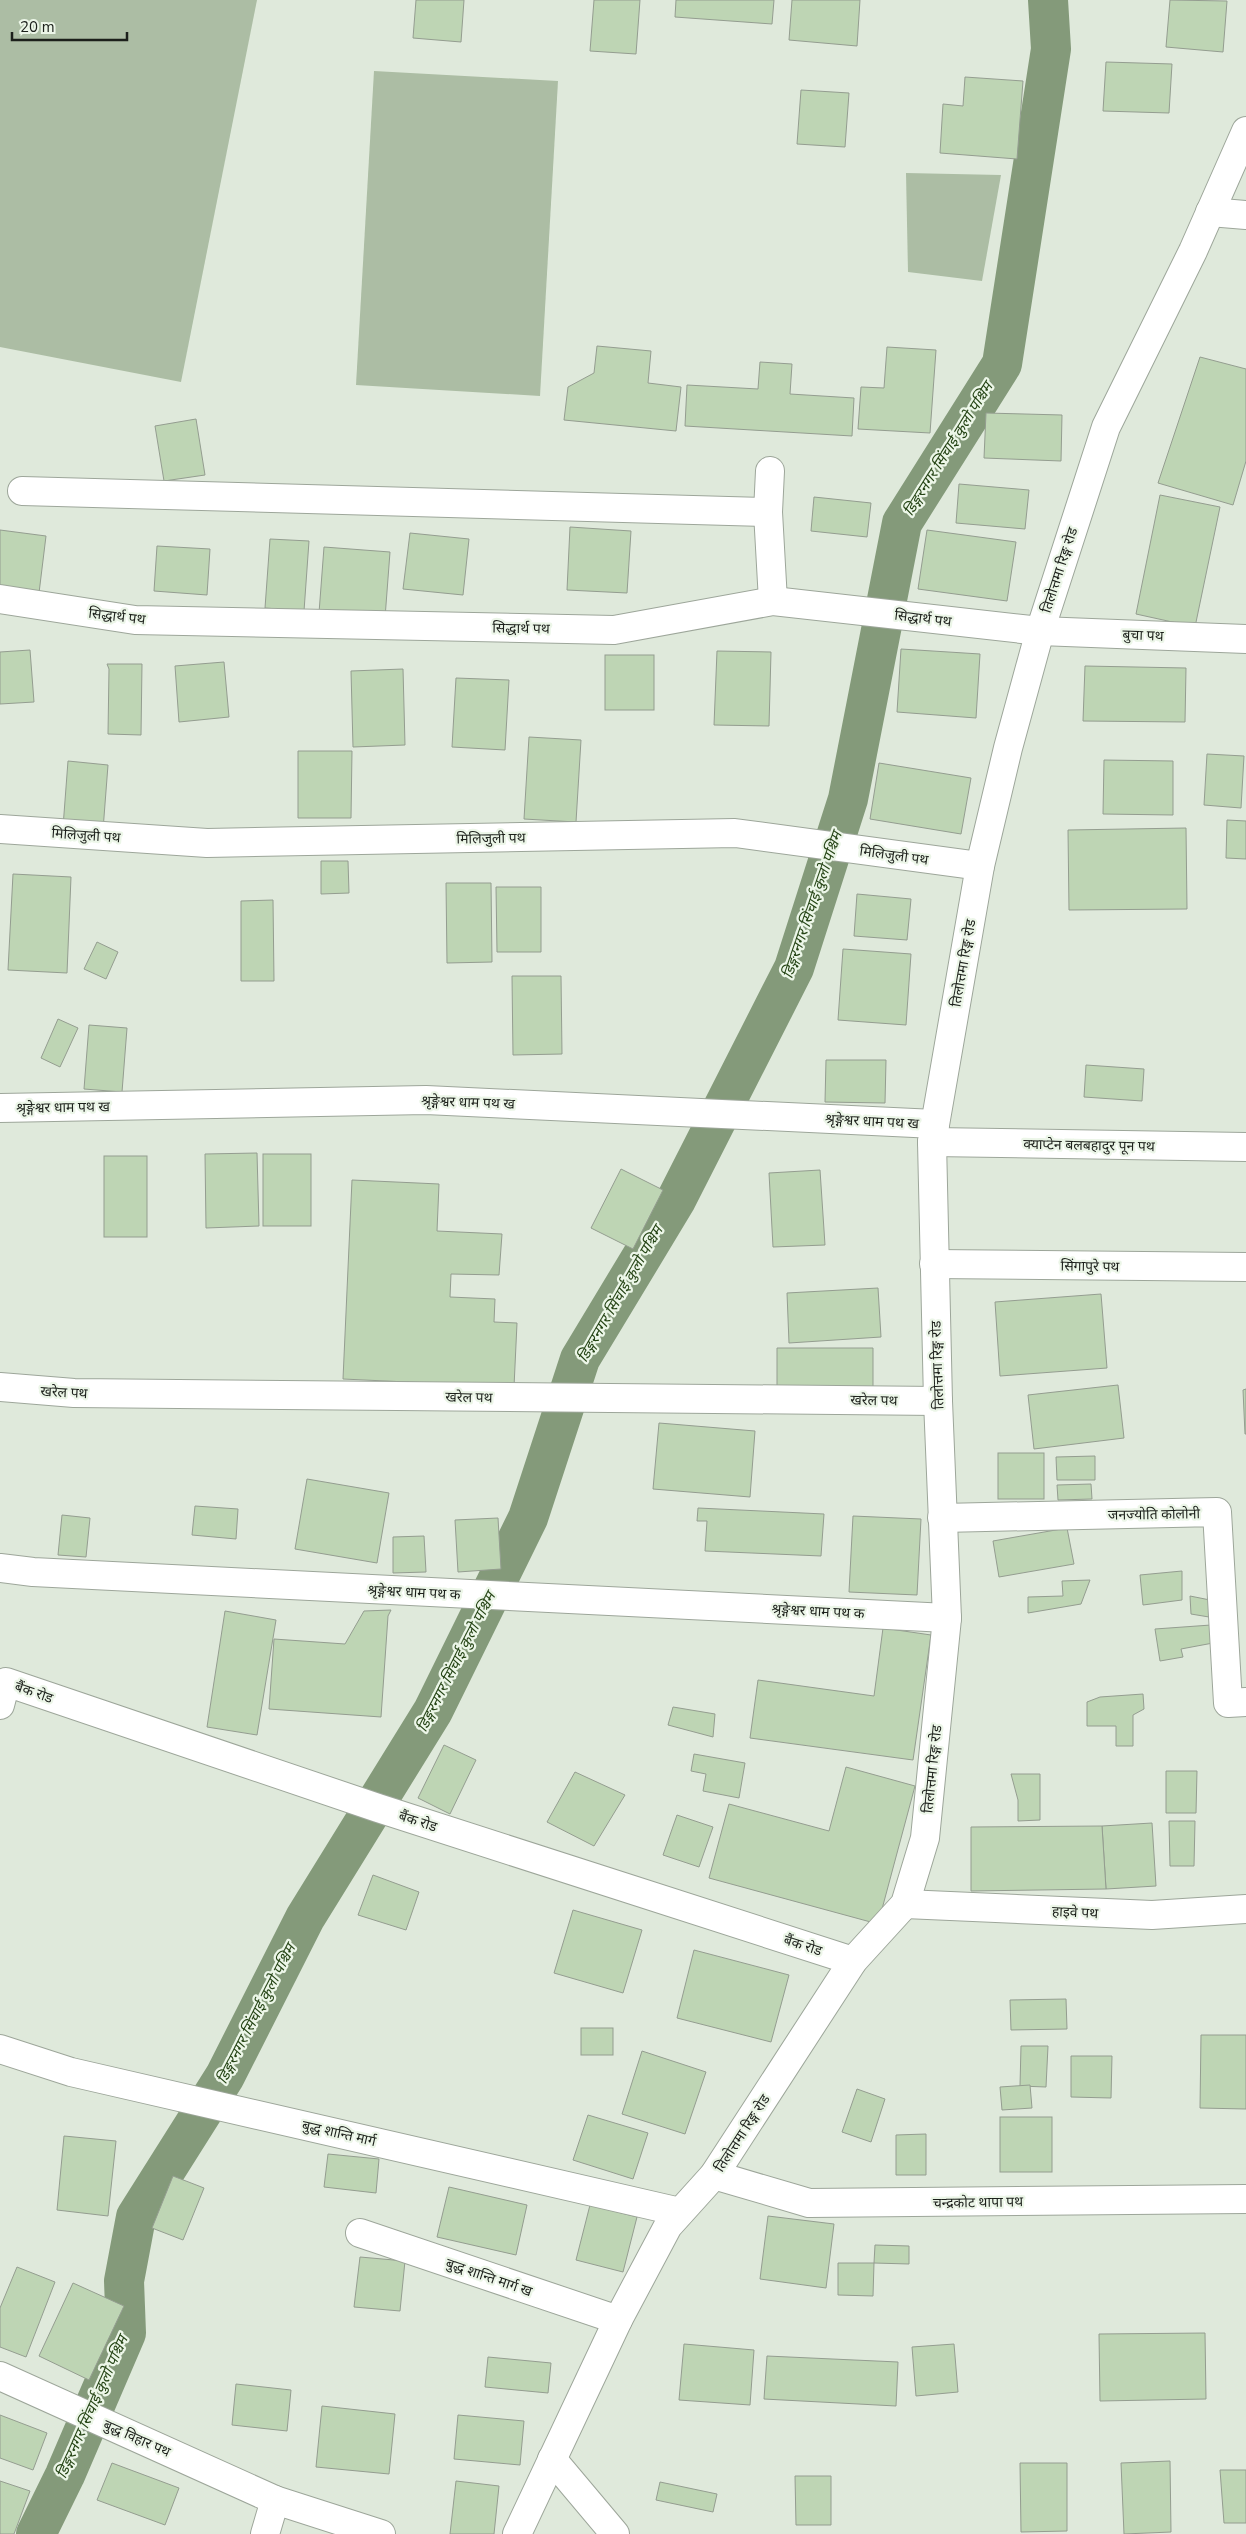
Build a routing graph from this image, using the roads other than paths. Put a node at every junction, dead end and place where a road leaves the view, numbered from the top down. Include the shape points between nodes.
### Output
1 (1246, 131) edge
2 (1210, 212) junction
3 (1246, 215) edge
4 (770, 472) dead end
5 (22, 491) dead end
6 (768, 512) junction
7 (0, 599) edge
8 (773, 601) junction
9 (1040, 630) junction
10 (1246, 639) edge
11 (0, 829) edge
12 (980, 866) junction
13 (0, 1108) edge
14 (933, 1133) junction
15 (1246, 1147) edge
16 (934, 1264) junction
17 (1246, 1267) edge
18 (0, 1387) edge
19 (938, 1401) junction
20 (942, 1518) junction
21 (0, 1568) edge
22 (948, 1618) junction
23 (1246, 1702) edge
24 (0, 1705) edge
25 (905, 1904) junction
26 (1246, 1909) edge
27 (853, 1961) junction
28 (0, 2049) edge
29 (714, 2175) junction
30 (1246, 2199) edge
31 (680, 2212) junction
32 (360, 2233) dead end
33 (618, 2320) junction
34 (7, 2379) edge
35 (552, 2460) junction
36 (275, 2500) junction
37 (265, 2534) edge
38 (381, 2534) edge
39 (517, 2534) edge
40 (615, 2534) edge

1 - 2 street, तिलोत्तमा रिङ्ग रोड
2 - 3 street
2 - 9 street, तिलोत्तमा रिङ्ग रोड via 1106,427
4 - 6 street
5 - 6 street
6 - 8 street
7 - 8 street, सिद्धार्थ पथ via 135,620 614,630
8 - 9 street, सिद्धार्थ पथ
9 - 10 street, बुचा पथ
9 - 12 street, तिलोत्तमा रिङ्ग रोड
11 - 12 street, मिलिजुली पथ via 207,843 735,833
12 - 14 street, तिलोत्तमा रिङ्ग रोड
13 - 14 street, श्रृङ्गेश्वर धाम पथ ख via 426,1100 705,1113
14 - 15 street, क्याप्टेन बलबहादुर पून पथ
14 - 16 street, तिलोत्तमा रिङ्ग रोड
16 - 17 street, सिंगापुरे पथ
16 - 19 street, तिलोत्तमा रिङ्ग रोड
18 - 19 street, खरेल पथ via 74,1393
19 - 20 street, तिलोत्तमा रिङ्ग रोड
20 - 22 street, तिलोत्तमा रिङ्ग रोड
20 - 23 street, जनज्योति कोलोनी via 1217,1512 1228,1703
21 - 22 street, श्रृङ्गेश्वर धाम पथ क
22 - 25 street, तिलोत्तमा रिङ्ग रोड via 925,1838
24 - 27 street, बैंक रोड via 6,1682 369,1805
25 - 26 street, हाइवे पथ via 1152,1915
25 - 27 street, तिलोत्तमा रिङ्ग रोड
27 - 29 street, तिलोत्तमा रिङ्ग रोड
28 - 31 street, बुद्ध शान्ति मार्ग via 71,2072
29 - 30 street, चन्द्रकोट थापा पथ via 809,2203
29 - 31 street, तिलोत्तमा रिङ्ग रोड
31 - 33 street, तिलोत्तमा रिङ्ग रोड via 668,2226
32 - 33 street, बुद्ध शान्ति मार्ग ख
33 - 35 street, तिलोत्तमा रिङ्ग रोड
34 - 36 street, बुद्ध विहार पथ
35 - 39 street, तिलोत्तमा रिङ्ग रोड
35 - 40 street
36 - 37 street
36 - 38 street

